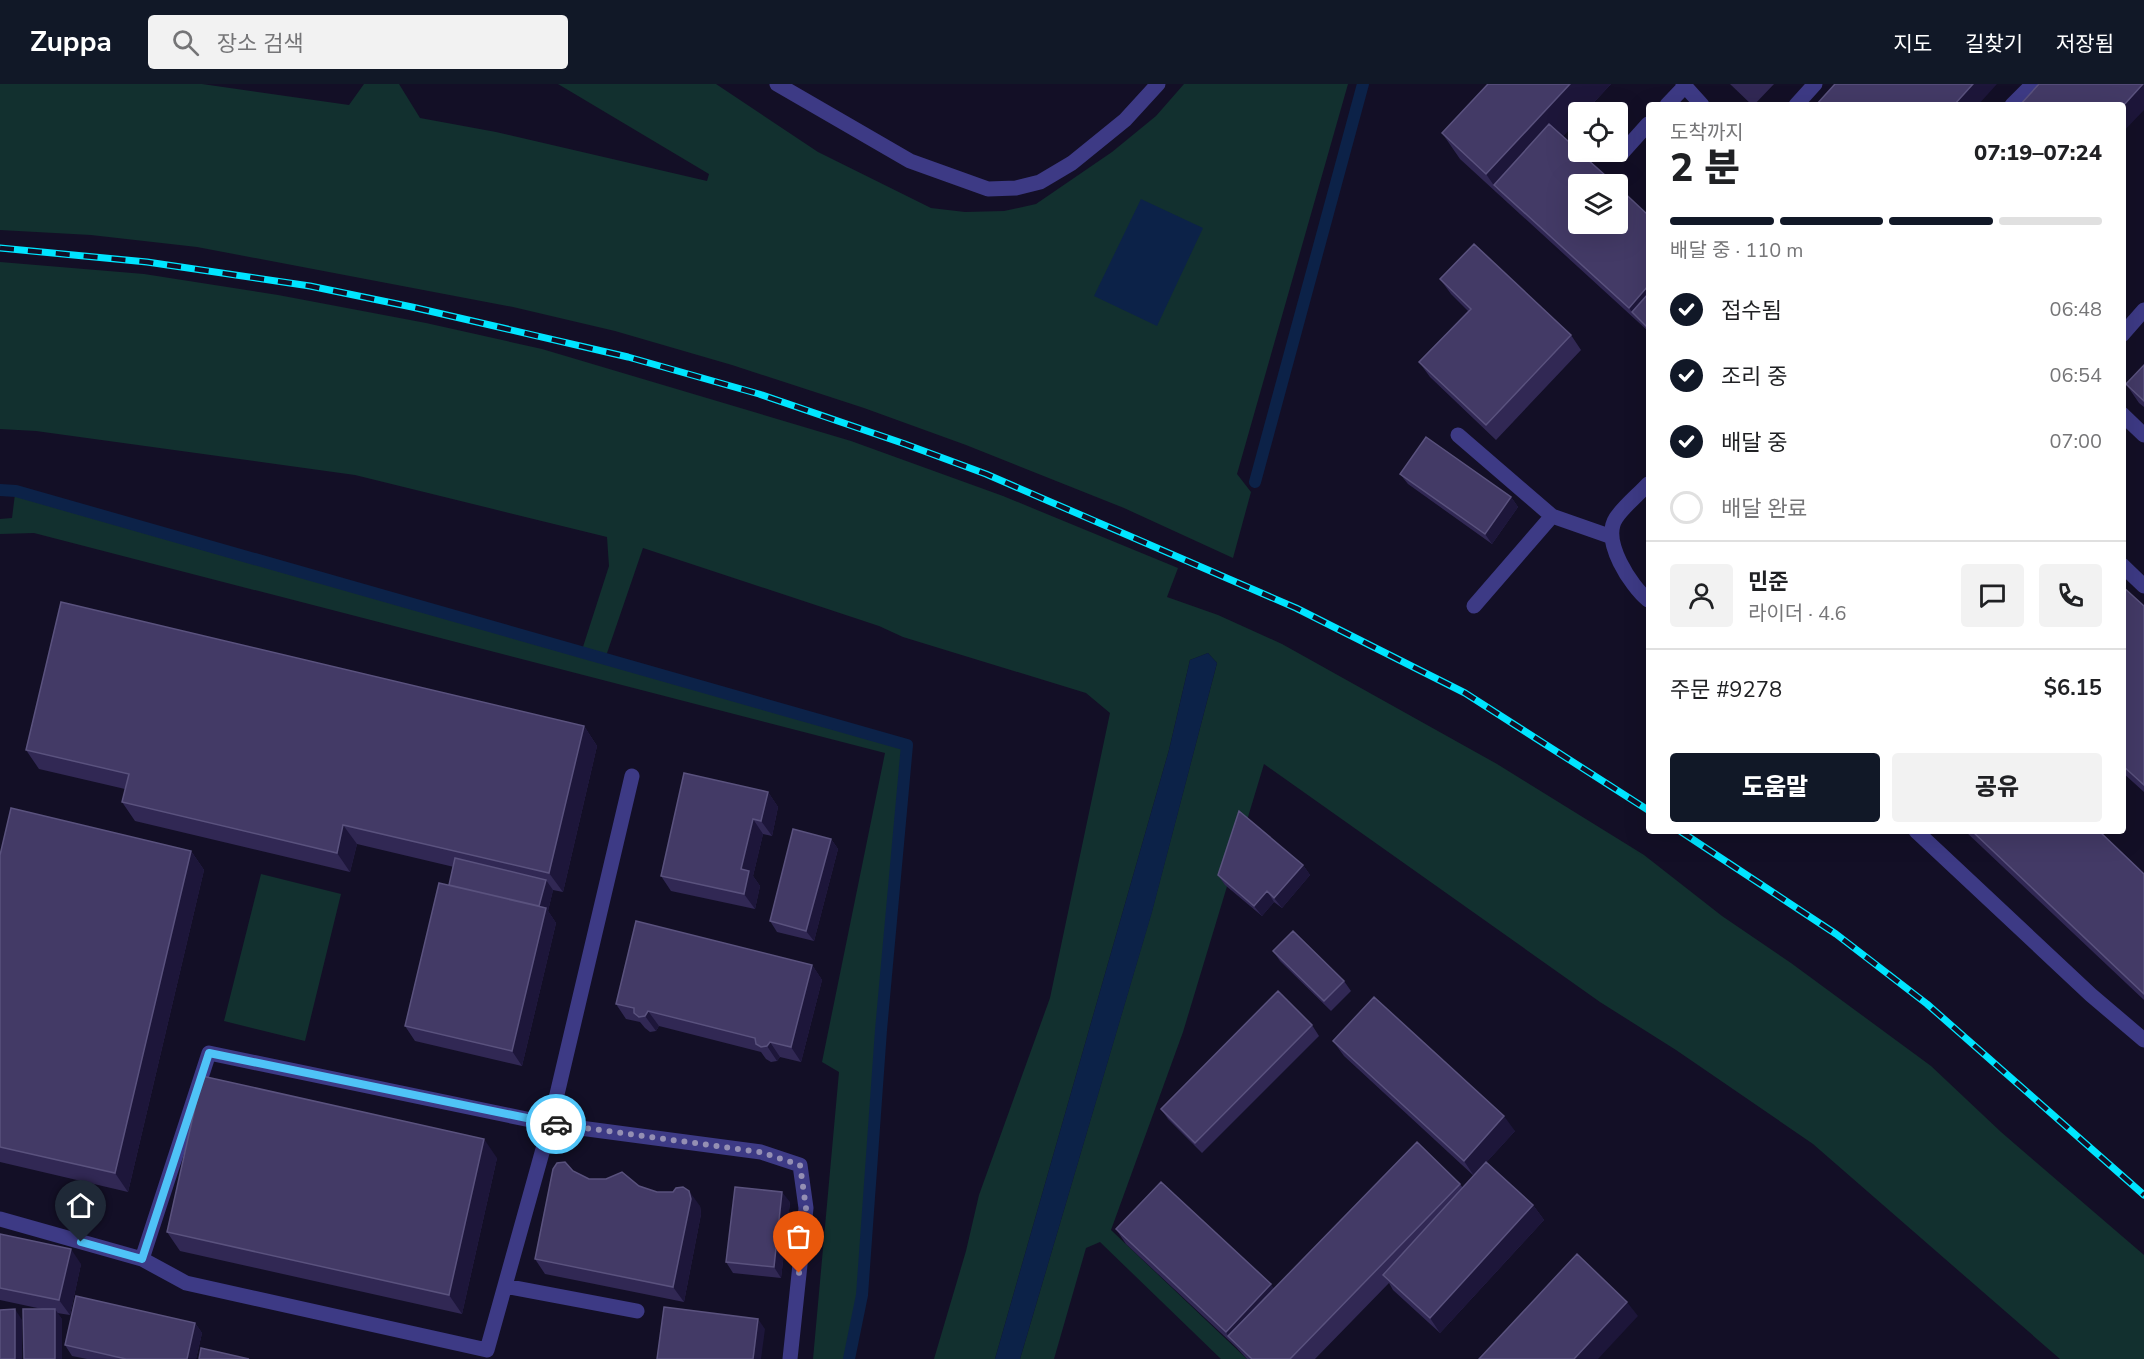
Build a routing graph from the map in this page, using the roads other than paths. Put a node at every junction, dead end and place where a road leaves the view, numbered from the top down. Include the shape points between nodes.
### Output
1 (777, 84) edge
2 (1158, 84) edge
3 (1815, 84) edge
4 (2032, 84) edge
5 (1684, 85) edge
6 (1670, 102) edge
7 (1699, 102) edge
8 (1799, 102) edge
9 (2015, 102) edge
10 (1646, 126) edge
11 (1628, 146) edge
12 (2144, 310) edge
13 (2126, 330) edge
14 (2126, 418) edge
15 (1458, 435) dead end
16 (2144, 435) edge
17 (1646, 486) edge
18 (1552, 516) junction
19 (1612, 537) junction
20 (2126, 569) edge
21 (2144, 586) edge
22 (1646, 598) edge
23 (1474, 606) dead end
24 (632, 776) dead end
25 (1919, 834) edge
26 (2144, 1040) edge
27 (550, 1124) junction
28 (0, 1219) edge
29 (142, 1259) junction
30 (505, 1286) junction
31 (638, 1311) dead end
32 (790, 1359) edge

1 - 2 lane via 910,161 988,189 1040,182 1072,163 1125,120
3 - 8 lane
4 - 9 lane
5 - 6 lane
5 - 7 lane
10 - 11 lane
12 - 13 lane
14 - 16 lane
15 - 18 lane
17 - 19 lane via 1615,520
18 - 19 lane
18 - 23 lane
19 - 22 lane via 1617,558
20 - 21 lane
24 - 27 lane
25 - 26 lane
27 - 29 lane via 209,1053
27 - 30 lane
27 - 32 lane via 760,1152 800,1165 806,1208
28 - 29 lane
29 - 30 lane via 186,1283 488,1350
30 - 31 lane

